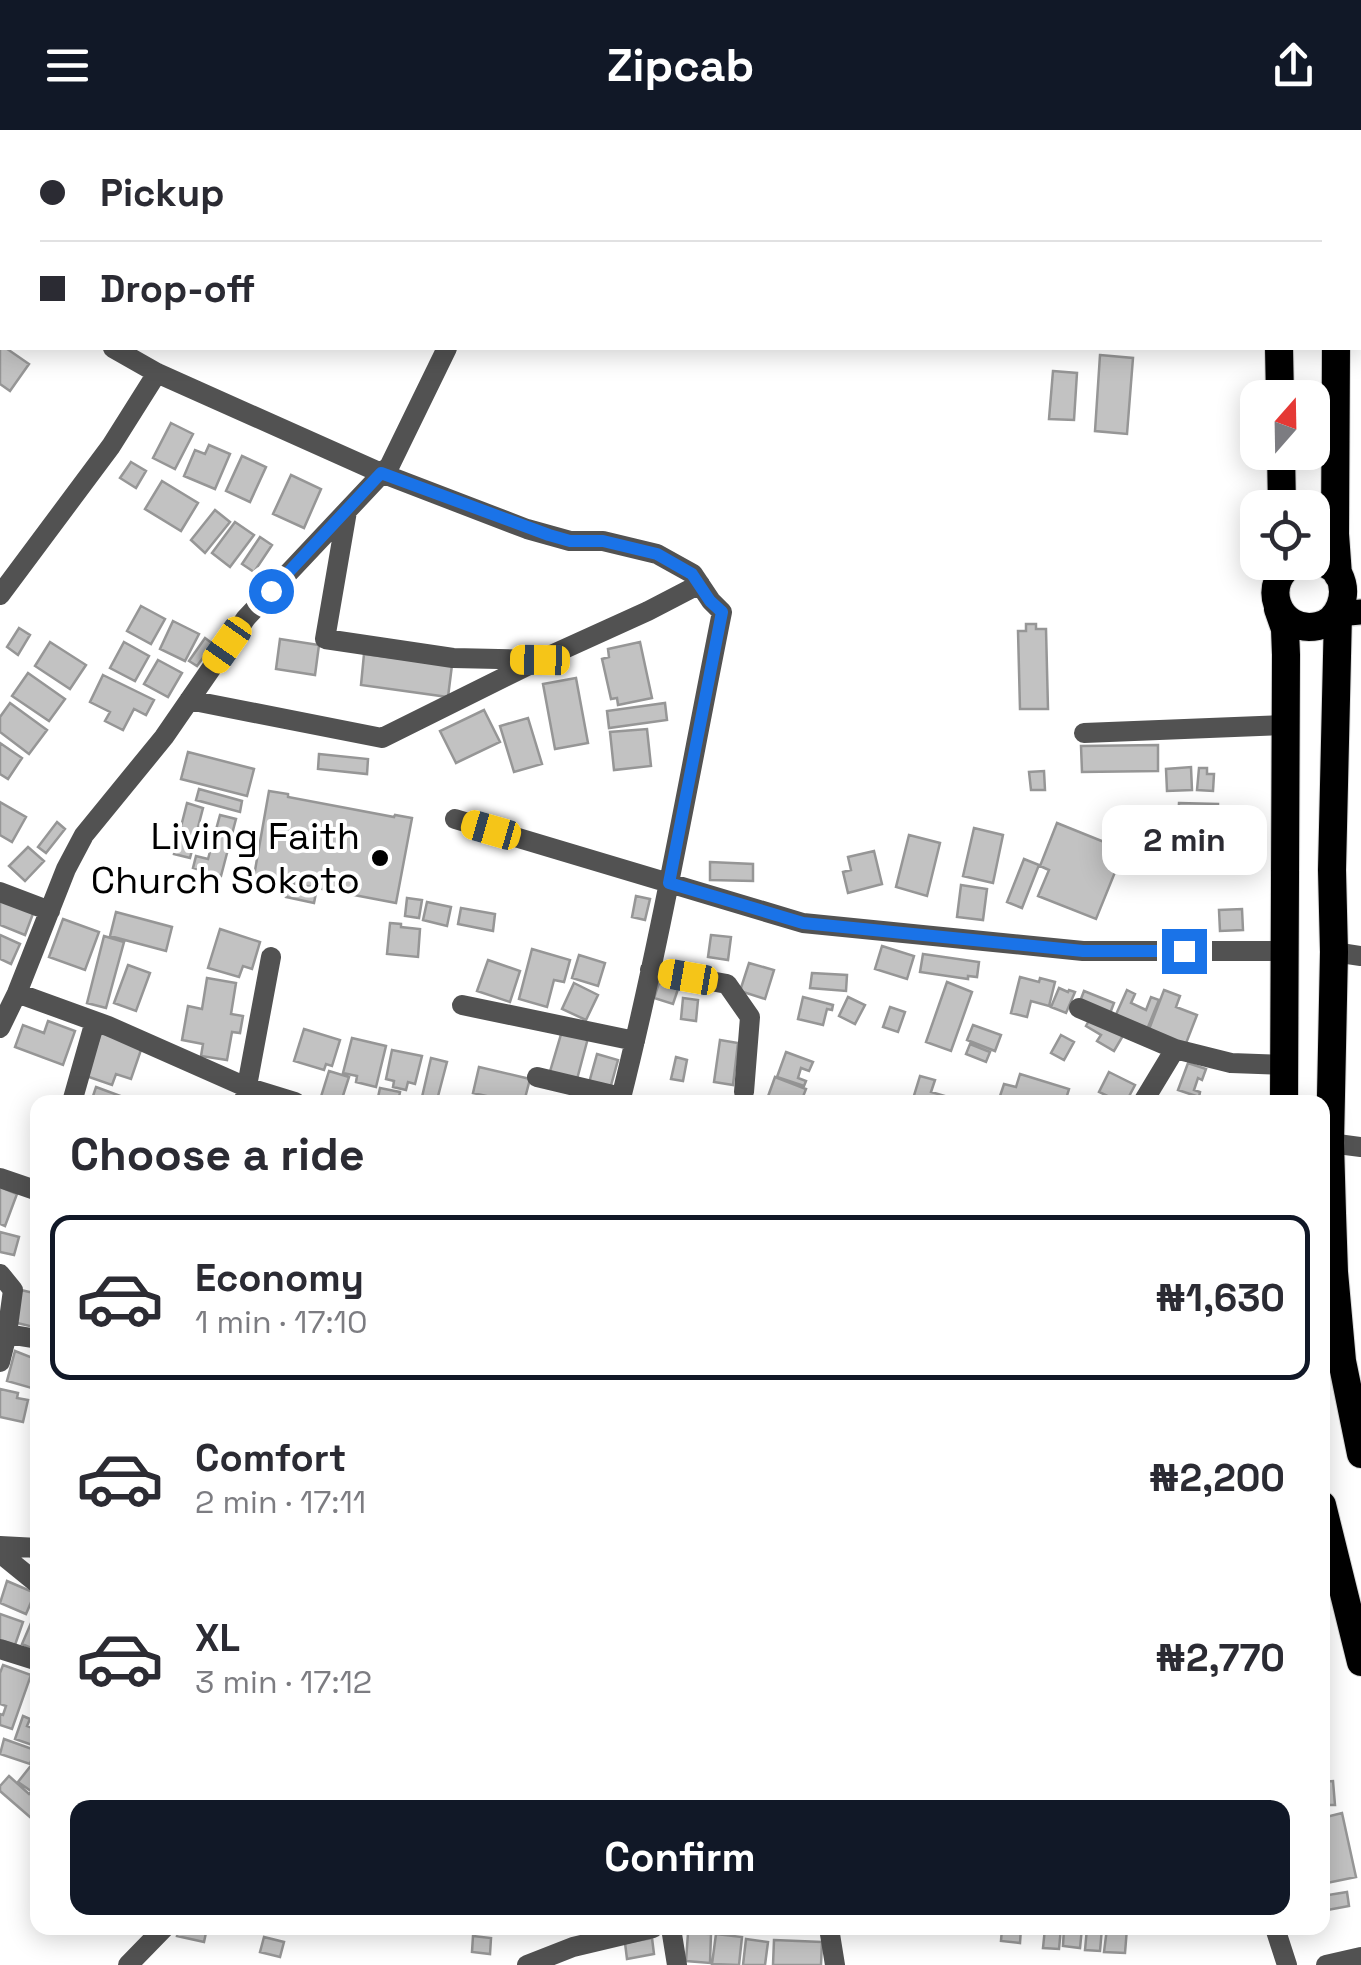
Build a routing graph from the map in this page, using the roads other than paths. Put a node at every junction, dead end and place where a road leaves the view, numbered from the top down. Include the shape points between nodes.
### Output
1 (117, 350) edge
2 (446, 350) edge
3 (1279, 350) edge
4 (1336, 350) edge
5 (157, 372) junction
6 (1280, 380) edge
7 (381, 473) junction
8 (347, 510) junction
9 (1350, 579) edge
10 (1278, 580) edge
11 (700, 584) junction
12 (0, 594) edge
13 (1278, 609) junction
14 (1349, 613) edge
15 (540, 660) junction
16 (189, 700) junction
17 (1284, 724) junction
18 (1084, 733) dead end
19 (455, 819) dead end
20 (669, 883) junction
21 (0, 892) edge
22 (50, 910) junction
23 (1284, 951) junction
24 (1348, 954) edge
25 (271, 957) dead end
26 (650, 970) junction
27 (12, 986) edge
28 (462, 1005) dead end
29 (1079, 1008) dead end
30 (96, 1021) junction
31 (0, 1028) edge
32 (634, 1041) junction
33 (1176, 1049) junction
34 (1285, 1064) junction
35 (537, 1077) dead end
36 (744, 1092) dead end
37 (74, 1095) edge
38 (245, 1095) edge
39 (603, 1095) edge
40 (622, 1095) edge
41 (1147, 1095) edge
42 (1284, 1095) edge
43 (1330, 1143) junction
44 (1361, 1147) edge
45 (0, 1178) edge
46 (30, 1188) edge
47 (0, 1274) edge
48 (7, 1334) junction
49 (30, 1338) edge
50 (0, 1362) edge
51 (1361, 1454) edge
52 (1330, 1538) edge
53 (30, 1548) edge
54 (0, 1550) edge
55 (30, 1577) edge
56 (0, 1649) edge
57 (30, 1658) edge
58 (1361, 1662) edge
59 (157, 1935) edge
60 (561, 1935) edge
61 (624, 1935) edge
62 (672, 1935) edge
63 (831, 1935) edge
64 (1276, 1935) edge
65 (564, 1950) junction
66 (1361, 1957) edge
67 (128, 1965) edge
68 (528, 1965) edge
69 (677, 1965) edge
70 (835, 1965) edge
71 (1287, 1965) edge
72 (1326, 1965) edge

1 - 5 street
2 - 7 street
3 - 6 highway
4 - 9 highway via 1335,534
5 - 7 street
5 - 12 street
7 - 8 street
7 - 11 street via 542,533 657,554
8 - 15 street via 326,640 454,658
8 - 16 street via 246,618
9 - 14 highway via 1342,602
10 - 13 highway
11 - 15 street
11 - 20 street via 722,612
13 - 14 highway via 1306,626
13 - 17 highway via 1286,642
14 - 24 highway via 1332,870
15 - 16 street via 382,738
16 - 22 street via 84,835
17 - 18 street
17 - 23 highway
19 - 20 street
20 - 23 street via 803,923 1083,951
20 - 26 street
21 - 22 street
22 - 27 street
23 - 34 highway
24 - 43 highway
25 - 38 street
26 - 32 street
26 - 36 street via 727,984 750,1017
27 - 30 street
27 - 31 street
28 - 32 street
29 - 33 street
30 - 37 street
30 - 38 street
32 - 40 street
33 - 34 street via 1231,1062
33 - 41 street
34 - 42 highway
35 - 39 street
43 - 44 street
43 - 51 highway via 1342,1361
45 - 46 street
47 - 48 street via 14,1290
48 - 49 street
48 - 50 street
52 - 58 highway
53 - 54 street
54 - 55 street
56 - 57 street
59 - 67 street
60 - 65 street
61 - 65 street
62 - 69 street
63 - 70 street
64 - 71 street
65 - 68 street
66 - 72 street

